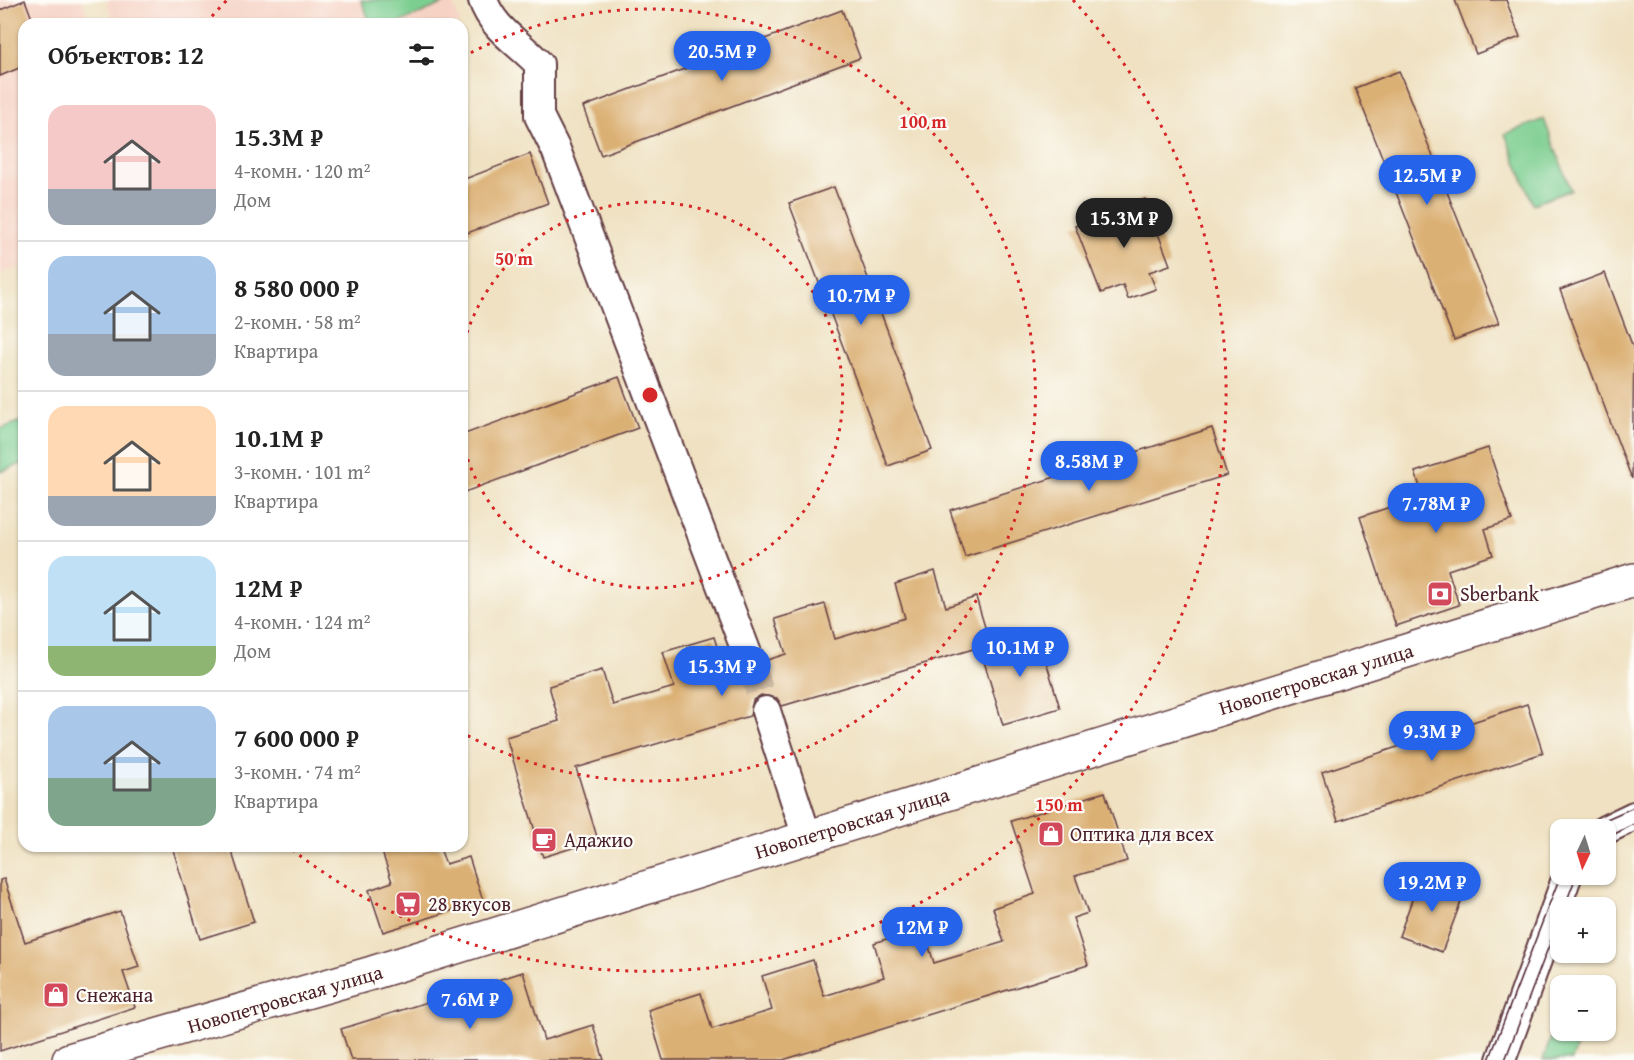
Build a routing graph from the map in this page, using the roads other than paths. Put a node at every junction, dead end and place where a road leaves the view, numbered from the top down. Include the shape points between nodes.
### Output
1 (483, 0) edge
2 (1634, 580) edge
3 (751, 664) tunnel mouth
4 (766, 711) tunnel mouth
5 (1634, 816) edge
6 (1616, 825) edge
7 (807, 837) junction
8 (1564, 885) edge
9 (69, 1060) edge
10 (1501, 1060) edge

1 - 3 street via 500,30 539,64 539,116 556,150
2 - 7 street, Новопетровская улица
4 - 7 street
5 - 6 street
7 - 9 street, Новопетровская улица via 264,1006
8 - 10 street

